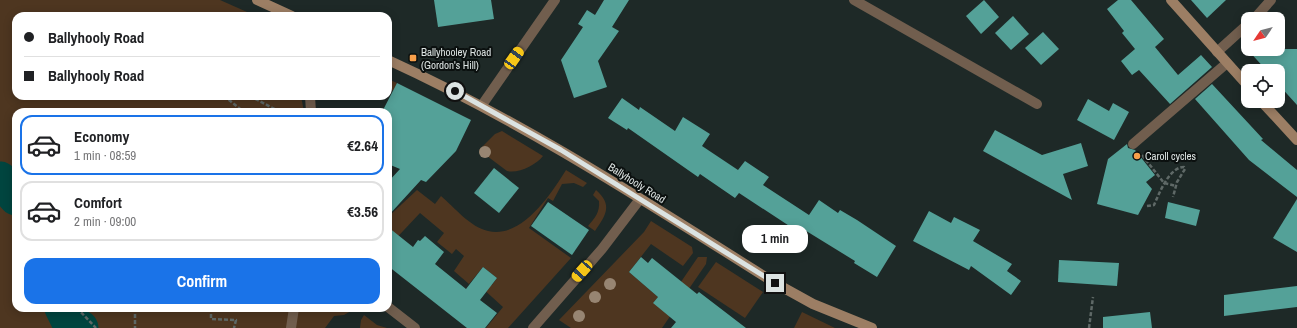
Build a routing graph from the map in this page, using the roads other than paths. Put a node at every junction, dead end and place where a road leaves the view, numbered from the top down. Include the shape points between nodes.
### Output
1 (256, 0) edge
2 (555, 0) edge
3 (854, 0) edge
4 (1170, 0) edge
5 (1271, 0) edge
6 (283, 12) edge
7 (1260, 12) edge
8 (1241, 30) edge
9 (1217, 52) junction
10 (392, 62) edge
11 (1227, 63) junction
12 (1241, 78) edge
13 (1037, 104) dead end
14 (482, 105) junction
15 (1267, 108) edge
16 (1297, 140) edge
17 (1133, 144) road end
18 (640, 199) junction
19 (392, 310) edge
20 (293, 312) edge
21 (291, 328) edge
22 (415, 328) edge
23 (533, 328) edge
24 (872, 328) edge

1 - 6 main road
2 - 14 street
3 - 13 street
4 - 9 main road
5 - 7 street
8 - 9 street
9 - 11 main road
10 - 14 main road, Ballyhooly Road
11 - 12 main road
11 - 17 street
14 - 18 main road, Ballyhooly Road
15 - 16 main road
18 - 23 street via 602,249
18 - 24 main road, Ballyhooly Road via 775,283 813,304
19 - 22 street
20 - 21 street

